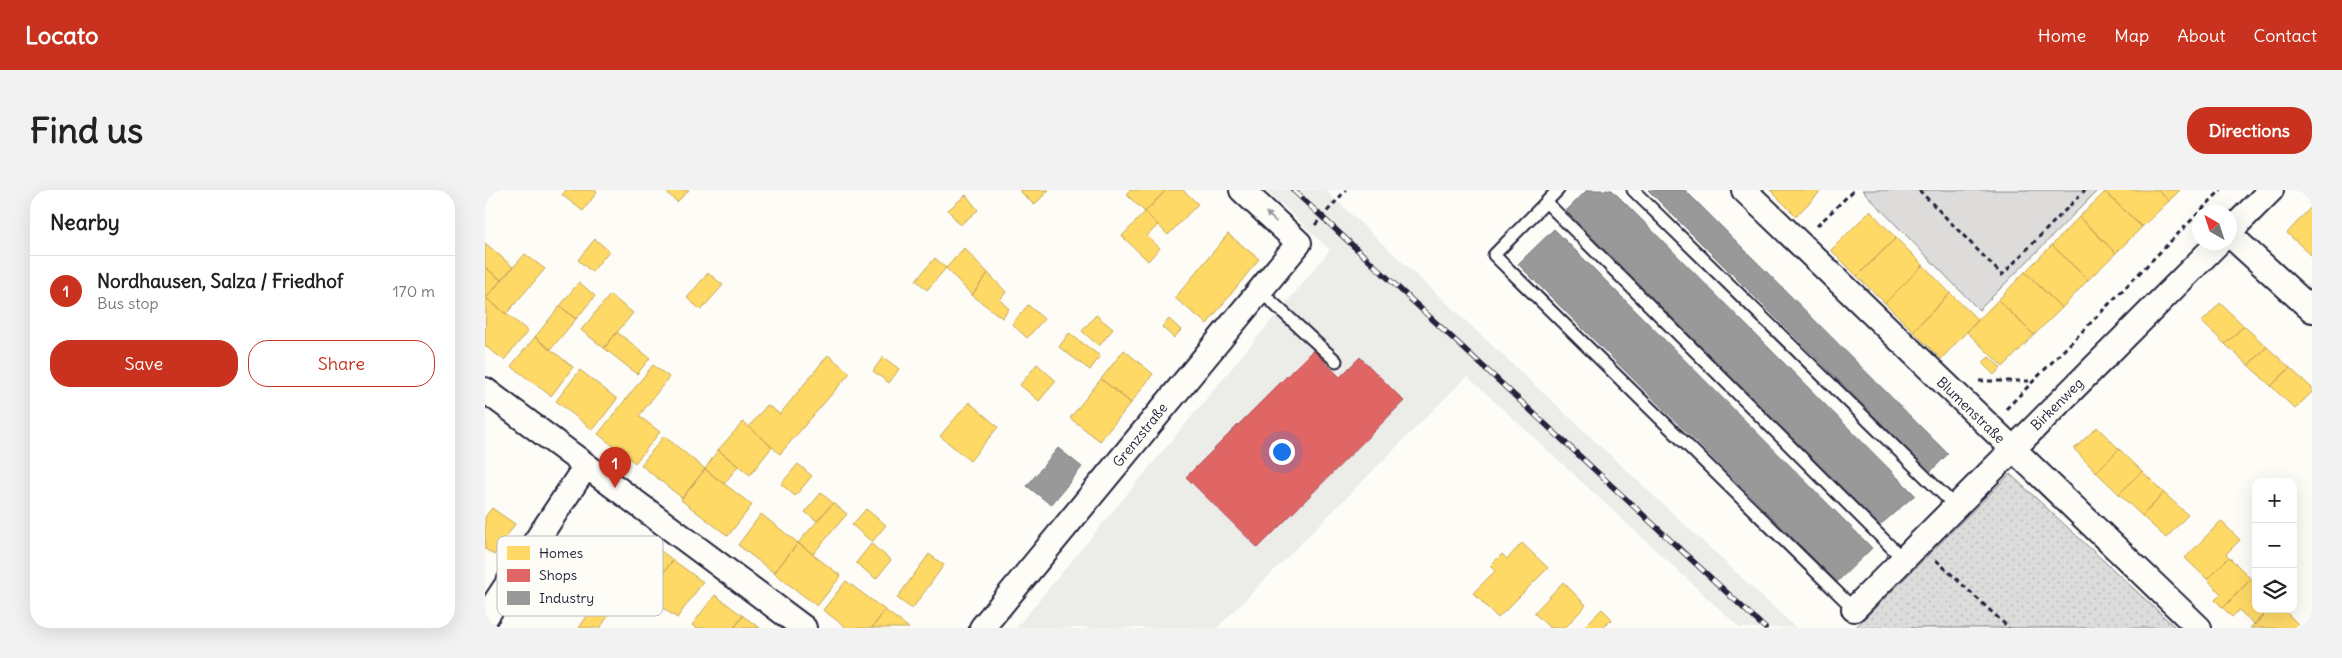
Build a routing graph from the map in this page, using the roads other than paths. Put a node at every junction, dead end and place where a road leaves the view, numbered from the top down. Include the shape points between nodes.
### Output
1 (1242, 190) edge
2 (1558, 190) edge
3 (1633, 190) edge
4 (1744, 190) edge
5 (2271, 190) edge
6 (1546, 202) junction
7 (2237, 225) edge
8 (2237, 240) edge
9 (2211, 250) edge
10 (1260, 291) junction
11 (2312, 310) edge
12 (1336, 361) dead end
13 (485, 390) edge
14 (2012, 449) junction
15 (586, 466) junction
16 (1955, 506) junction
17 (539, 536) edge
18 (1911, 551) junction
19 (497, 600) edge
20 (1854, 609) joint
21 (485, 618) edge
22 (804, 628) edge
23 (982, 628) edge
24 (2199, 628) edge

10 -> 1 street, Grenzstraße via 1299,243
2 - 6 lane
3 - 16 lane
4 - 14 street, Blumenstraße
5 - 7 street
6 - 18 lane
6 - 20 lane via 1495,255
8 - 11 street
9 - 14 street, Birkenweg
10 - 12 lane
10 - 23 street, Grenzstraße
13 - 15 street
14 - 16 street, Birkenweg
14 - 24 street, Blumenstraße
15 - 17 street
15 - 22 street
16 - 18 street, Birkenweg
18 - 20 street, Birkenweg
19 - 21 street

